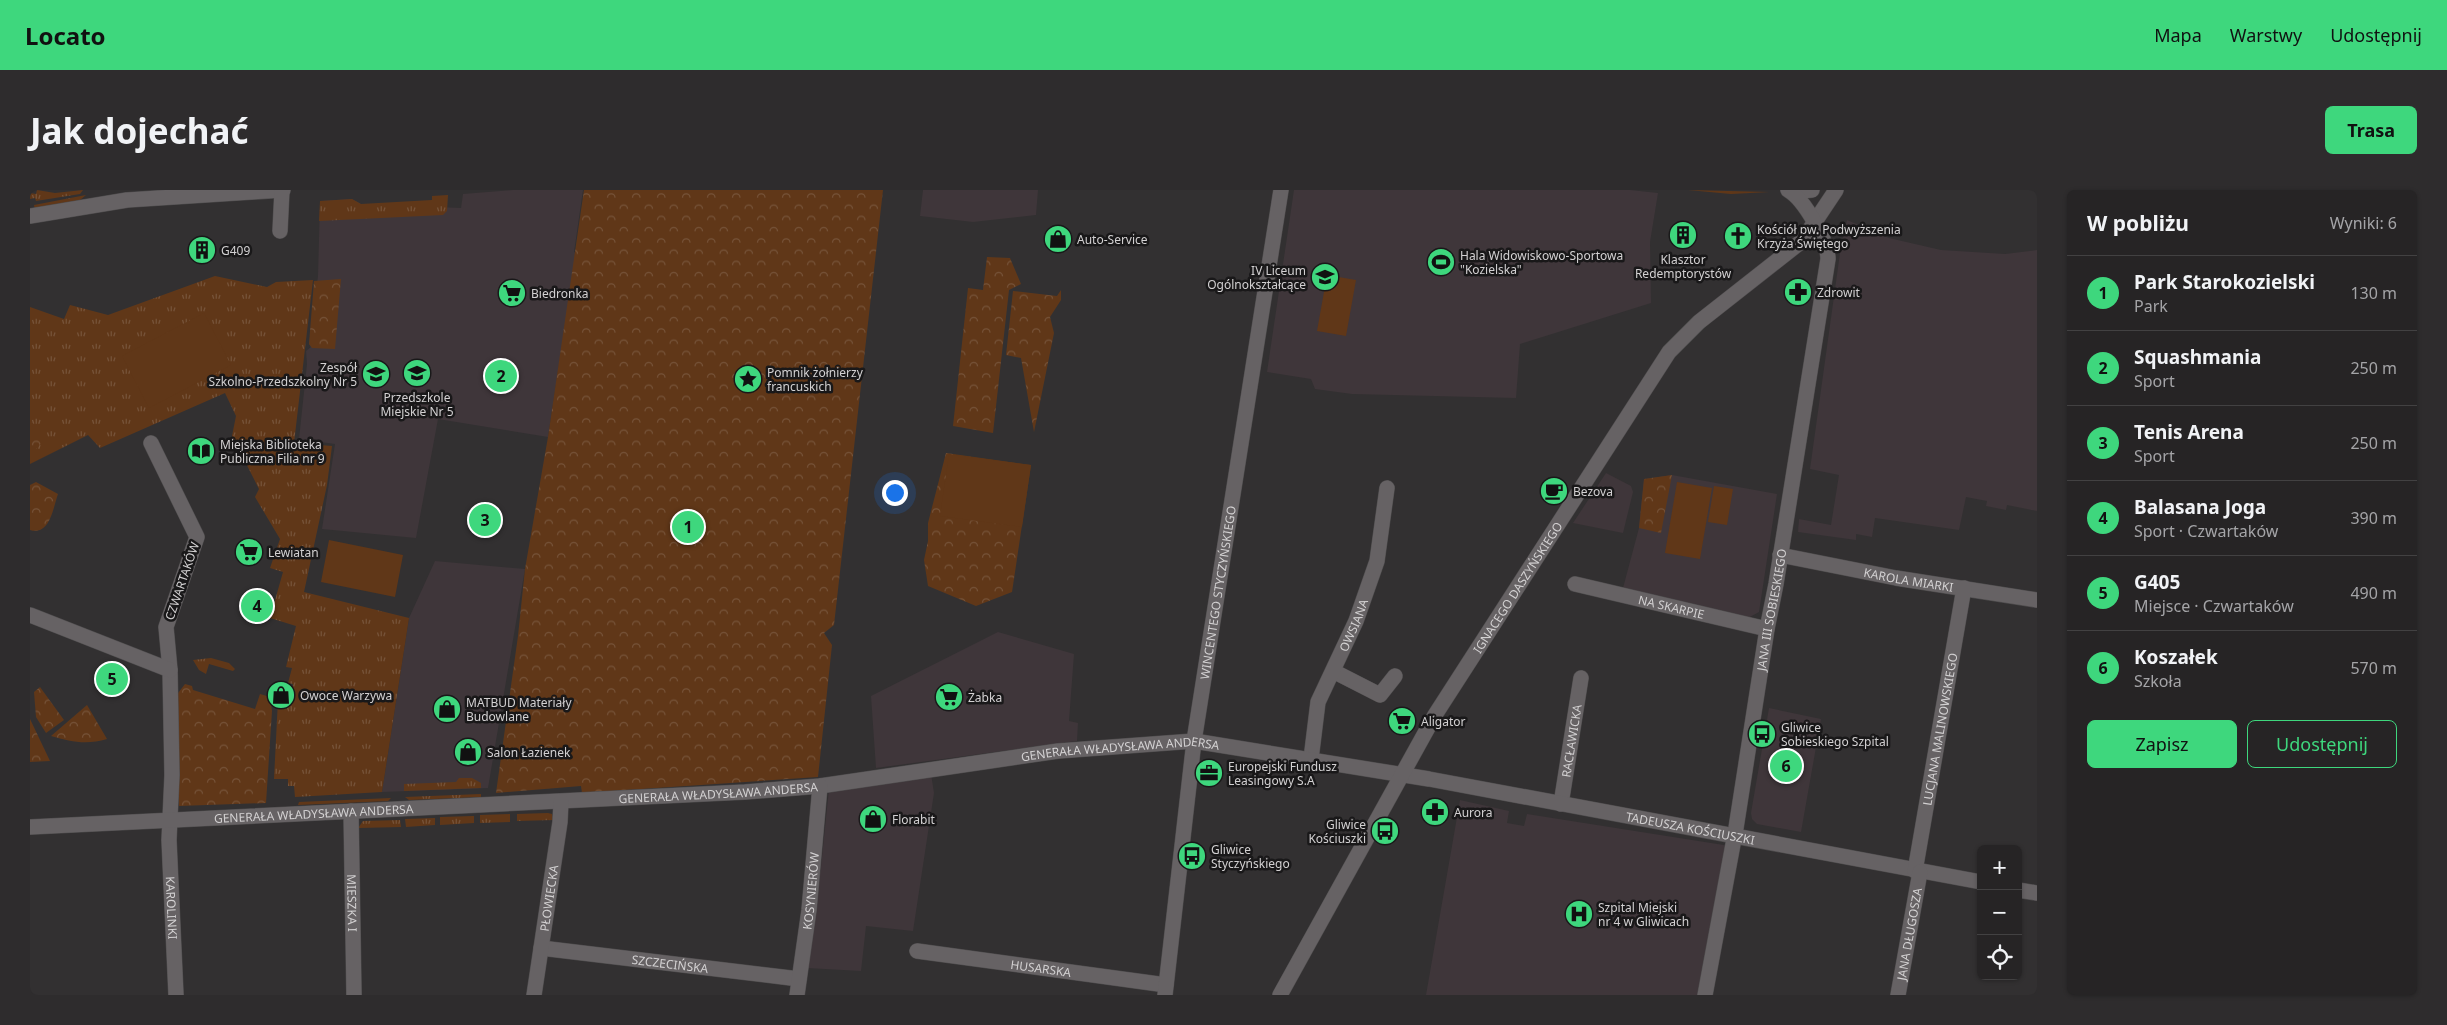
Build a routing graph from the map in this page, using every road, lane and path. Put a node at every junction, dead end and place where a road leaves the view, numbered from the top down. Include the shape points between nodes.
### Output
1 (282, 190) edge
2 (1281, 190) edge
3 (1812, 190) edge
4 (1836, 190) edge
5 (1790, 191) edge
6 (30, 216) edge
7 (1815, 225) junction
8 (280, 230) dead end
9 (151, 443) dead end
10 (1387, 488) dead end
11 (1780, 555) junction
12 (1575, 584) dead end
13 (1964, 588) junction
14 (2037, 600) edge
15 (30, 615) edge
16 (1767, 629) junction
17 (170, 670) junction
18 (1333, 671) junction
19 (1395, 676) dead end
20 (1581, 678) dead end
21 (1194, 741) junction
22 (1311, 759) junction
23 (1401, 774) junction
24 (820, 786) junction
25 (561, 802) junction
26 (1561, 804) junction
27 (351, 811) junction
28 (171, 821) junction
29 (30, 827) edge
30 (1735, 837) junction
31 (1918, 871) junction
32 (1977, 881) edge
33 (2022, 891) edge
34 (2037, 893) edge
35 (542, 948) junction
36 (917, 951) dead end
37 (799, 979) junction
38 (1165, 990) edge
39 (176, 995) edge
40 (354, 995) edge
41 (534, 995) edge
42 (797, 995) edge
43 (1280, 995) edge
44 (1705, 995) edge
45 (1898, 995) edge

1 - 6 street via 127,200
1 - 8 street
2 - 21 street, WINCENTEGO STYCZYŃSKIEGO
3 - 5 street
4 - 7 street, IGNACEGO DASZYŃSKIEGO
5 - 7 street, JANA III SOBIESKIEGO
7 - 11 street, JANA III SOBIESKIEGO via 1828,259
7 - 23 street, IGNACEGO DASZYŃSKIEGO via 1797,246 1699,322 1669,352 1480,644
9 - 17 street, CZWARTAKÓW via 197,538 166,628
10 - 18 street, OWSIANA via 1377,561 1356,621
11 - 13 street, KAROLA MIARKI
11 - 16 street, JANA III SOBIESKIEGO
12 - 16 street, NA SKARPIE
13 - 14 street, KAROLA MIARKI
13 - 31 street, LUCJANA MALINOWSKIEGO
15 - 17 street
16 - 30 street, JANA III SOBIESKIEGO
17 - 28 street, CZWARTAKÓW via 164,776
18 - 19 street via 1380,695
18 - 22 street, OWSIANA via 1318,702
20 - 26 street, RACŁAWICKA
21 - 22 street, GENERAŁA WŁADYSŁAWA ANDERSA
21 - 24 street, GENERAŁA WŁADYSŁAWA ANDERSA via 1058,751
21 - 38 street, WINCENTEGO STYCZYŃSKIEGO
22 - 23 street, GENERAŁA WŁADYSŁAWA ANDERSA
23 - 26 street, TADEUSZA KOŚCIUSZKI
23 - 43 street, IGNACEGO DASZYŃSKIEGO
24 - 25 street, GENERAŁA WŁADYSŁAWA ANDERSA
24 - 37 street, KOSYNIERÓW
25 - 27 street, GENERAŁA WŁADYSŁAWA ANDERSA
25 - 35 street, PŁOWIECKA
26 - 30 street, TADEUSZA KOŚCIUSZKI
27 - 28 street, GENERAŁA WŁADYSŁAWA ANDERSA
27 - 40 street, MIESZKA I
28 - 29 street, GENERAŁA WŁADYSŁAWA ANDERSA
28 - 39 street, KAROLINKI via 169,840
30 - 31 street, TADEUSZA KOŚCIUSZKI
30 - 44 street, JANA III SOBIESKIEGO
31 - 32 street, TADEUSZA KOŚCIUSZKI
31 - 45 street, JANA DŁUGOSZA
33 - 34 street
35 - 37 street, SZCZECIŃSKA
35 - 41 street, PŁOWIECKA
36 - 38 street, HUSARSKA
37 - 42 street, KOSYNIERÓW

